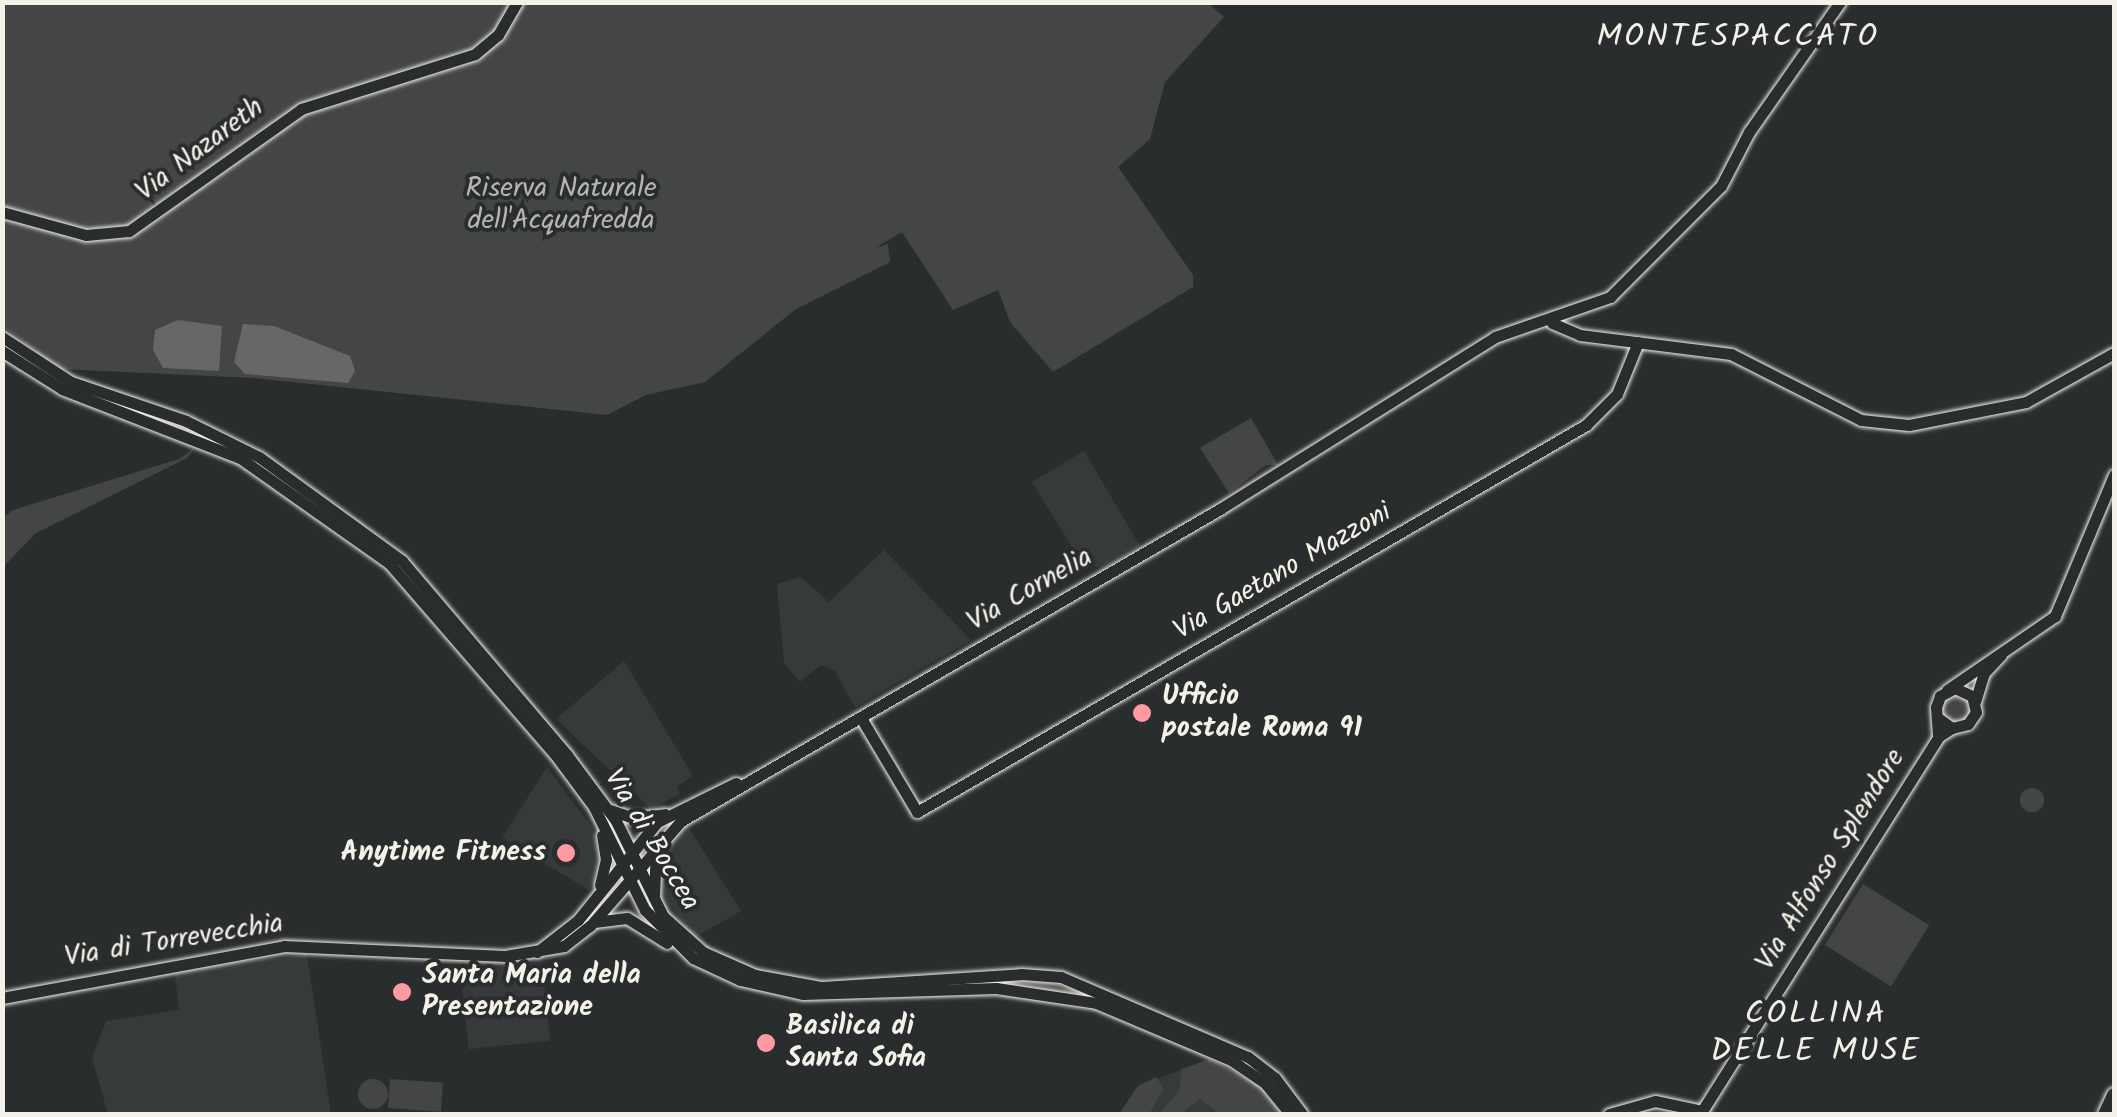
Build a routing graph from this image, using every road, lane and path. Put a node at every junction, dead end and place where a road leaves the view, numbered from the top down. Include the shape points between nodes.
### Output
1 (517, 2) edge
2 (1840, 2) edge
3 (2, 212) edge
4 (1552, 323) junction
5 (2, 337) edge
6 (1638, 342) junction
7 (2, 350) edge
8 (2114, 353) edge
9 (2114, 475) edge
10 (2006, 650) junction
11 (1947, 690) junction
12 (1975, 702) junction
13 (861, 718) junction
14 (1938, 718) junction
15 (1952, 728) junction
16 (1938, 737) junction
17 (750, 779) junction
18 (602, 810) junction
19 (669, 813) junction
20 (658, 842) junction
21 (630, 852) junction
22 (619, 866) junction
23 (636, 868) junction
24 (626, 880) junction
25 (592, 902) junction
26 (654, 902) junction
27 (594, 922) junction
28 (681, 950) junction
29 (535, 953) junction
30 (2, 998) edge
31 (1290, 1114) edge
32 (1302, 1114) edge
33 (1611, 1114) edge

1 - 3 street, Via Nazareth via 498,35 475,54 294,112 125,232 79,234
2 - 4 street via 1749,132 1719,190 1610,298
4 - 6 street via 1572,334
4 - 13 street, Via Cornelia via 1495,338
5 - 18 street, Via di Boccea via 71,382 236,444 345,515 430,590
6 - 8 street via 1725,352 1861,420 1920,425 2026,402
6 - 13 street, Via Gaetano Mazzoni via 1617,394 1586,425 917,812
7 - 18 street, Via di Boccea via 62,389 226,451 357,536 417,590
9 - 10 street via 2060,609 2034,637
10 - 11 street
10 - 12 street via 1984,673
11 - 12 street via 1964,690
11 - 14 street via 1936,703
12 - 15 street via 1973,719
13 - 17 street, Via Cornelia
14 - 15 street
14 - 16 street, Via Alfonso Splendore
15 - 16 street, Via Alfonso Splendore
16 - 33 street, Via Alfonso Splendore via 1702,1110 1655,1101
17 - 19 street, Via Cornelia
17 - 20 street, Via Cornelia
18 - 19 street via 632,818
18 - 21 street, Via di Boccea
18 - 22 street, Via di Boccea
18 - 25 street via 606,866
19 - 21 street, Via Cornelia
20 - 23 street, Via Cornelia
20 - 26 street
21 - 22 street, Via Cornelia
21 - 23 street, Via di Boccea
22 - 24 street, Via di Boccea
22 - 25 street
23 - 24 street, Via Cornelia
23 - 26 street, Via di Boccea
24 - 27 street, Via di Torrevecchia
24 - 28 street, Via di Boccea
25 - 29 street
26 - 32 street, Via di Boccea via 672,926 713,957 797,984 846,988 1031,974 1067,979 1248,1057 1280,1083
27 - 28 street via 627,918
27 - 29 street, Via di Torrevecchia via 564,946
28 - 31 street, Via di Boccea via 729,976 795,993 996,988 1096,1003 1231,1060 1265,1083
29 - 30 street, Via di Torrevecchia via 284,946

